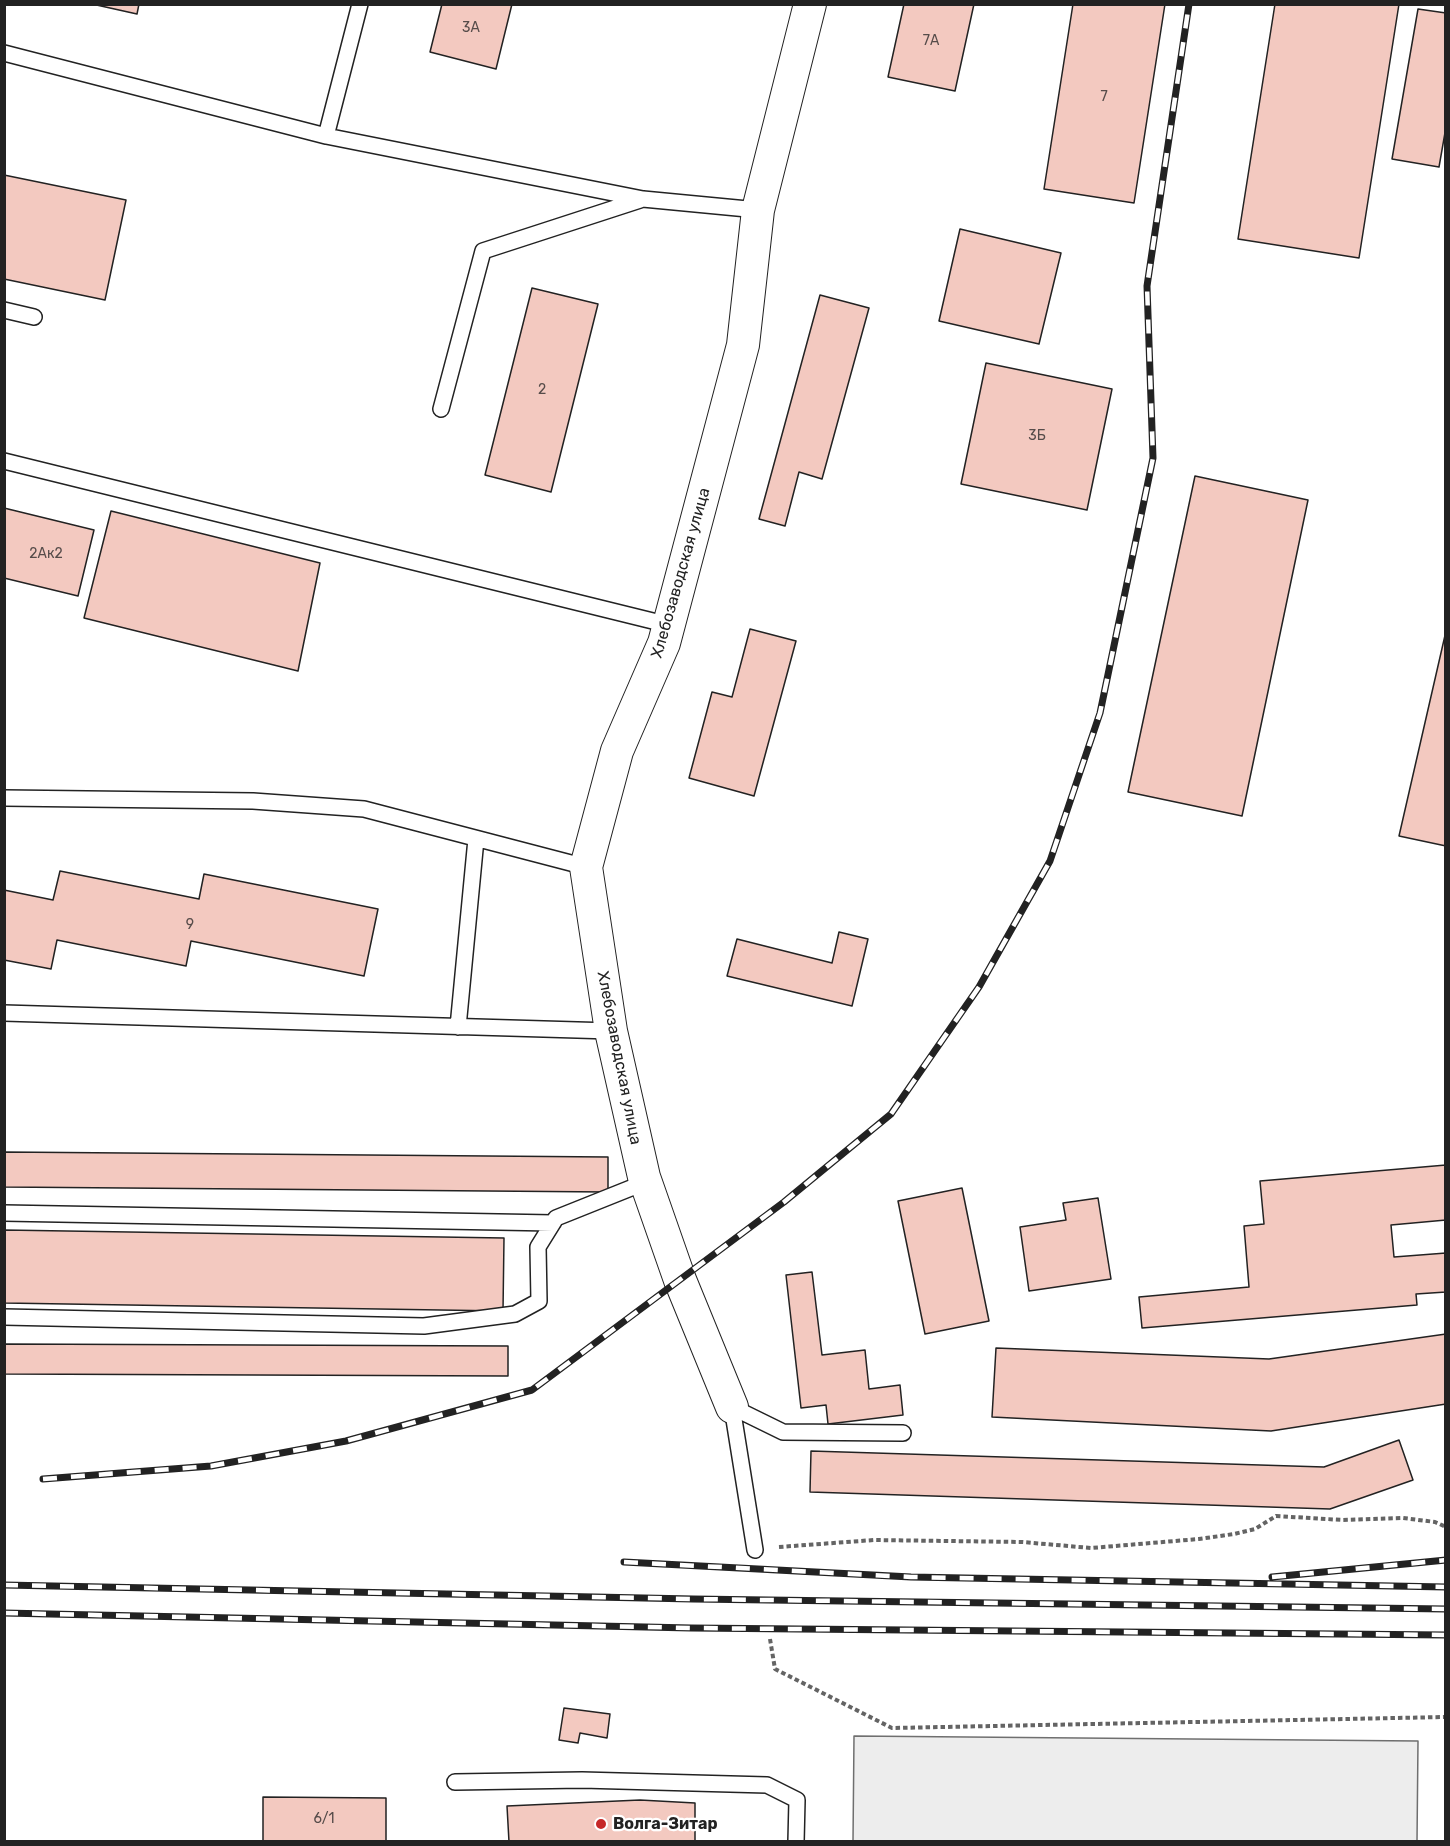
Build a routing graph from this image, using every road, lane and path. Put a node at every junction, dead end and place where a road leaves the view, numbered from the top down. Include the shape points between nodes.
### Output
1 (360, 4) edge
2 (804, 8) edge
3 (4, 52) edge
4 (326, 136) junction
5 (643, 199) junction
6 (758, 210) junction
7 (4, 310) edge
8 (34, 317) dead end
9 (441, 409) dead end
10 (4, 461) edge
11 (669, 625) junction
12 (4, 798) edge
13 (476, 839) junction
14 (586, 867) junction
15 (4, 1013) edge
16 (458, 1027) junction
17 (610, 1031) junction
18 (646, 1182) junction
19 (4, 1213) edge
20 (553, 1223) junction
21 (4, 1317) edge
22 (732, 1407) junction
23 (903, 1433) dead end
24 (1446, 1527) edge
25 (755, 1550) joint
26 (770, 1639) dead end
27 (1446, 1717) edge
28 (454, 1782) dead end
29 (796, 1842) edge

1 - 4 lane
2 - 6 street, Хлебозаводская улица
3 - 4 lane
4 - 5 lane
5 - 6 lane
5 - 9 lane via 483,251
6 - 11 street, Хлебозаводская улица via 743,345
7 - 8 lane
10 - 11 lane
11 - 14 street, Хлебозаводская улица via 616,751
12 - 13 lane via 253,801 364,809
13 - 14 lane
13 - 16 lane
14 - 17 street, Хлебозаводская улица
15 - 16 lane
16 - 17 lane
17 - 18 street, Хлебозаводская улица
18 - 20 lane via 556,1218
18 - 22 street, Хлебозаводская улица via 680,1280
19 - 20 lane
20 - 21 lane via 538,1247 539,1301 515,1314 424,1326
22 - 23 lane via 783,1432
22 - 25 lane
24 - 25 path via 1403,1518 1276,1516 1255,1529 1234,1533 1091,1548 1022,1542 874,1540
26 - 27 path via 775,1669 892,1728
28 - 29 lane via 582,1780 767,1785 797,1800

